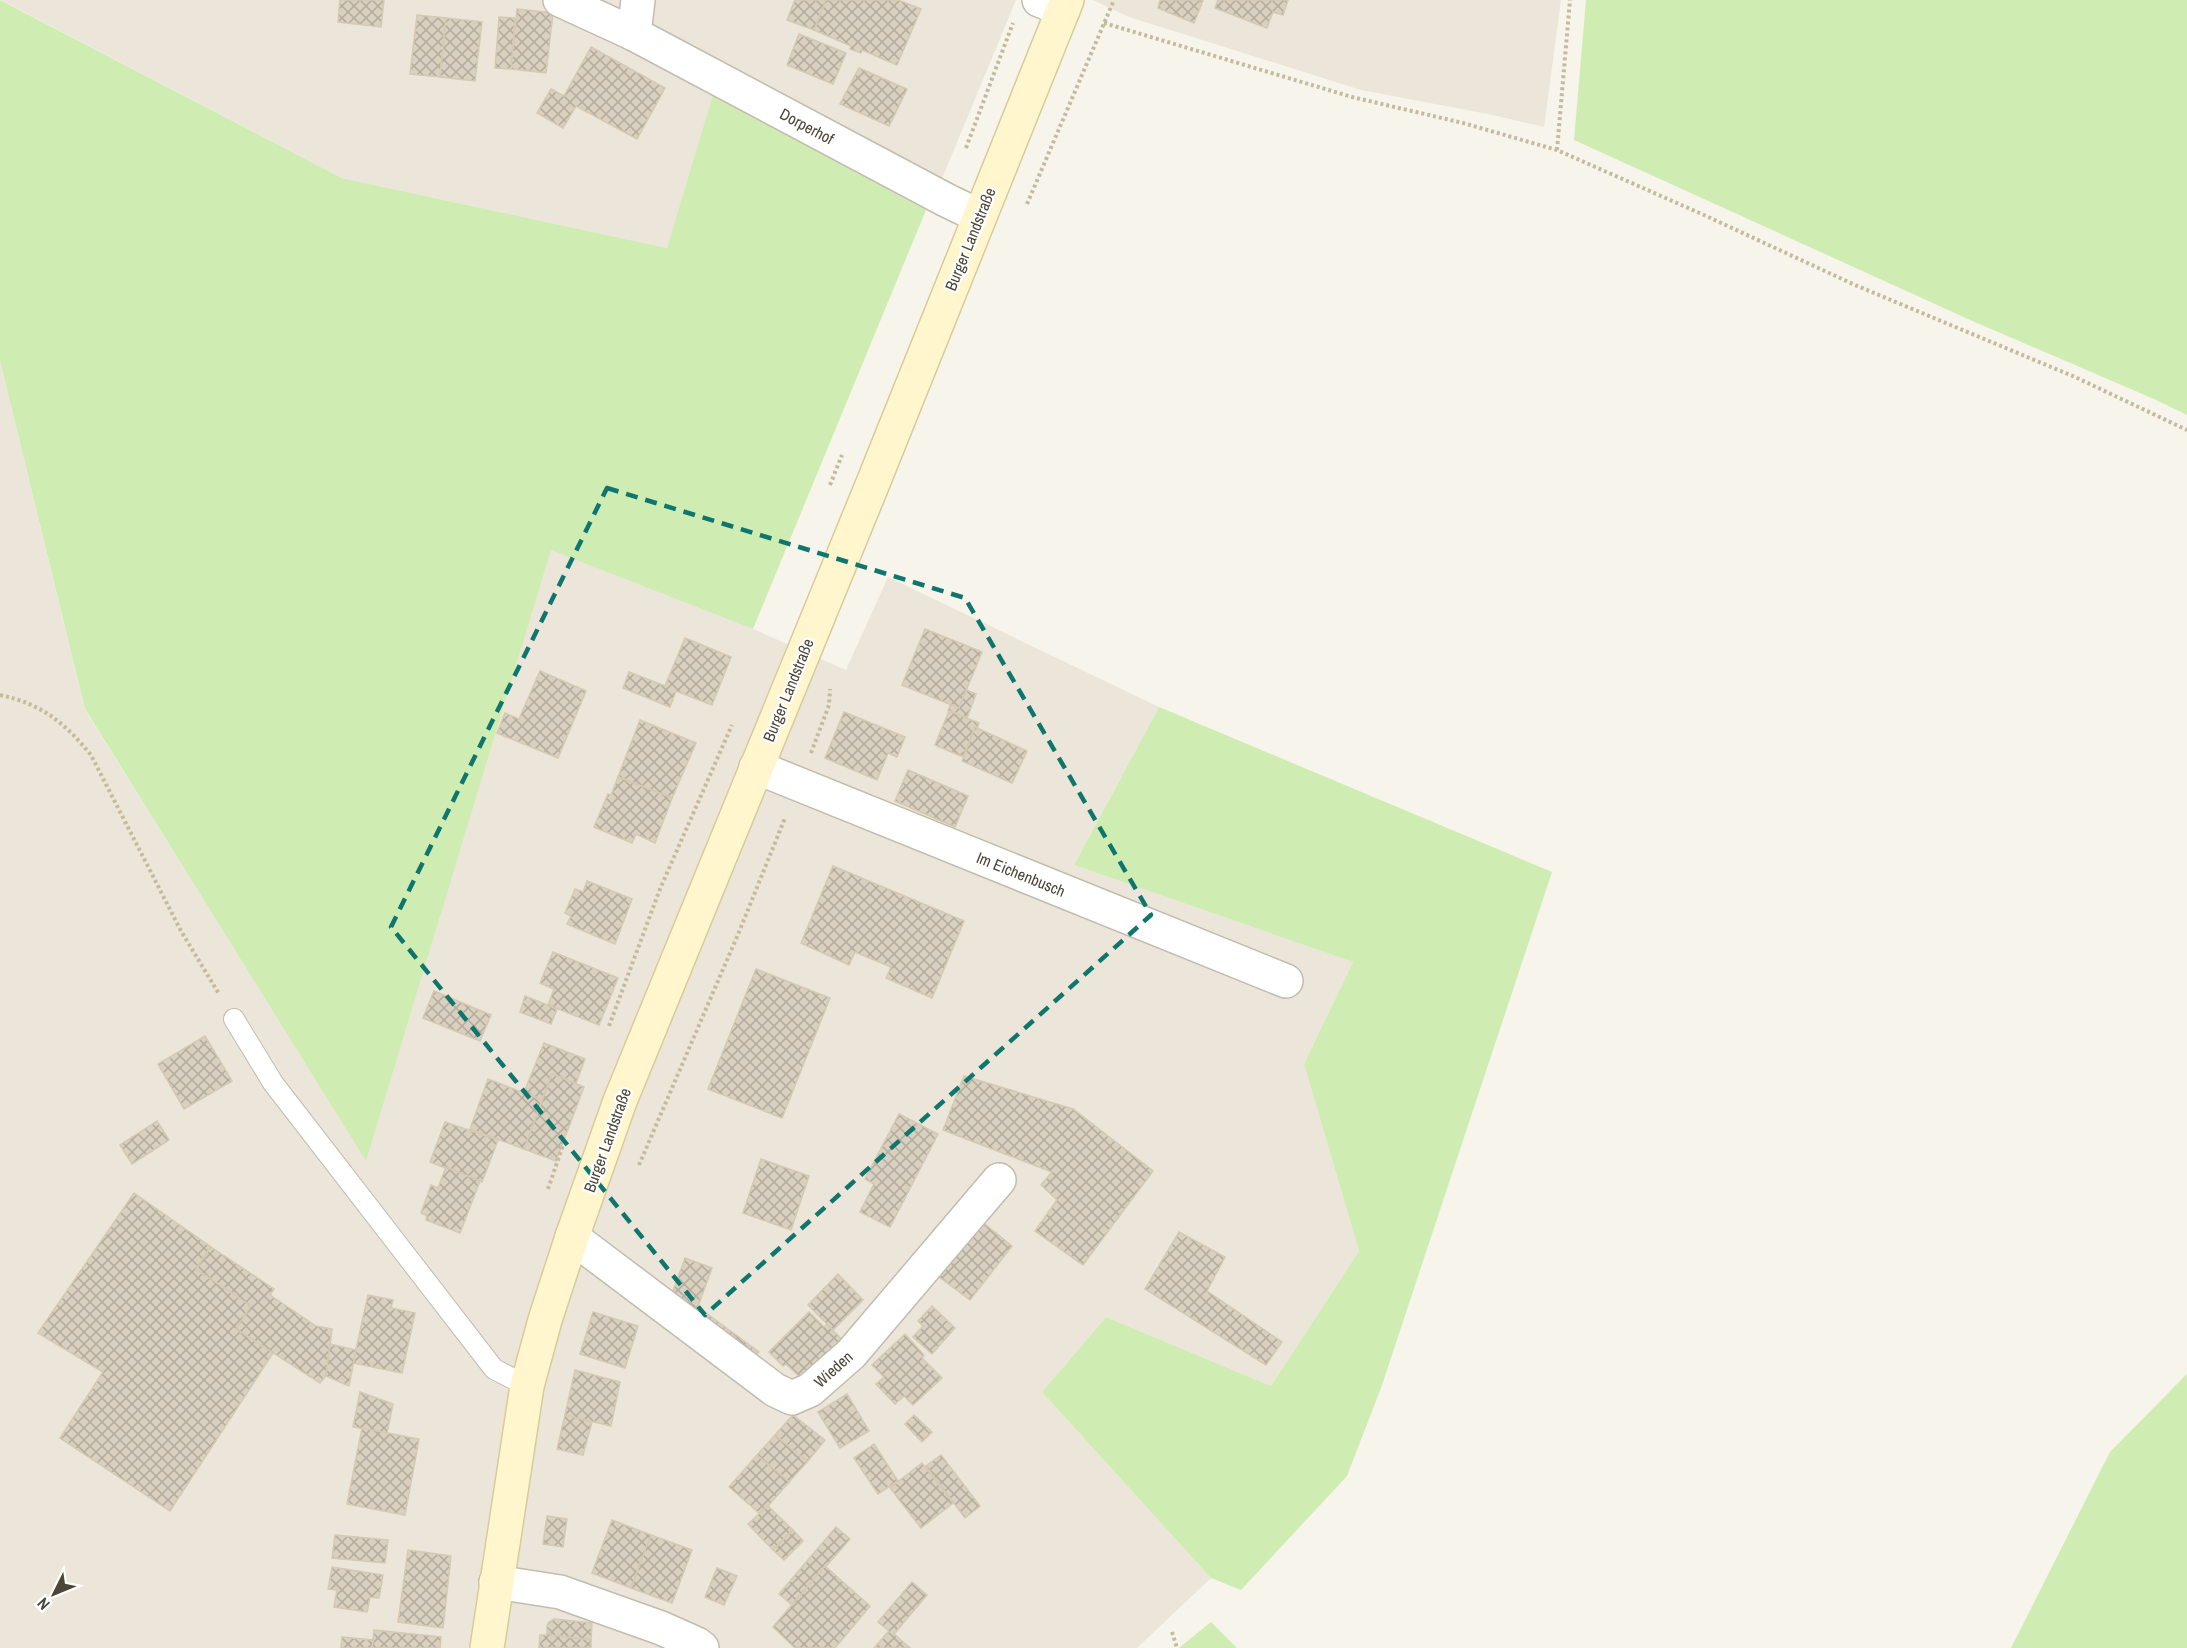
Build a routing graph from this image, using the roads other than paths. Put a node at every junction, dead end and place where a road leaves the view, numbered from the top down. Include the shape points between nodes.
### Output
1 (560, 0) edge
2 (638, 0) edge
3 (1056, 3) edge
4 (634, 34) junction
5 (979, 216) junction
6 (756, 767) junction
7 (1286, 981) dead end
8 (234, 1019) road end
9 (999, 1180) dead end
10 (572, 1237) junction
11 (527, 1386) junction
12 (496, 1582) junction
13 (487, 1648) edge
14 (702, 1648) edge

1 - 4 street, Dorperhof
2 - 4 street
3 - 5 main road, Burger Landstraße
4 - 5 street, Dorperhof
5 - 6 main road, Burger Landstraße
6 - 7 street, Im Eichenbusch
6 - 10 main road, Burger Landstraße via 620,1101
8 - 11 lane via 273,1083 494,1369
9 - 10 street, Wieden via 851,1354 810,1390 792,1398 748,1371
10 - 11 main road, Burger Landstraße
11 - 12 main road, Burger Landstraße
12 - 13 main road, Burger Landstraße
12 - 14 street via 560,1592 662,1628

